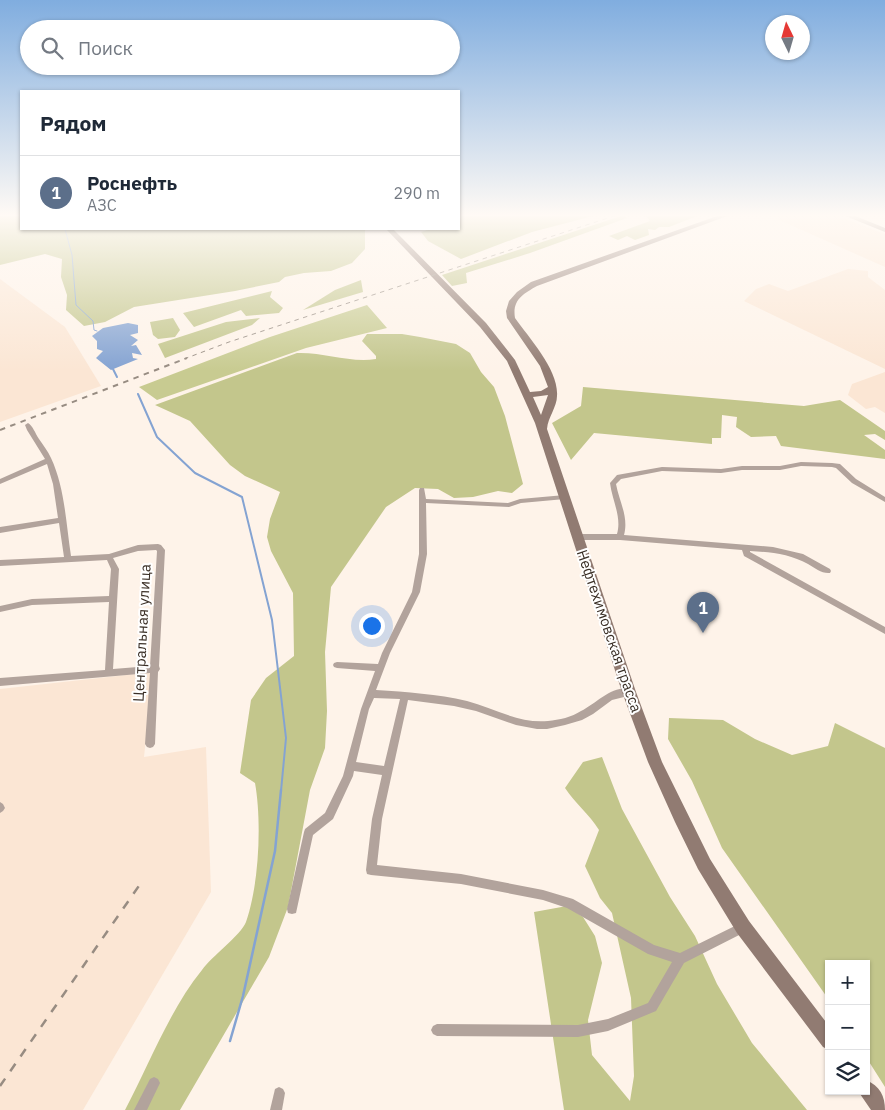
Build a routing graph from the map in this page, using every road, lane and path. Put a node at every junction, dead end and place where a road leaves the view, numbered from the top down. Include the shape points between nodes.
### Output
1 (426, 267) edge
2 (582, 267) edge
3 (553, 388) junction
4 (528, 395) junction
5 (28, 425) dead end
6 (542, 429) junction
7 (49, 460) junction
8 (0, 482) edge
9 (422, 490) dead end
10 (565, 497) junction
11 (885, 500) edge
12 (423, 501) junction
13 (60, 520) junction
14 (0, 530) edge
15 (578, 537) junction
16 (620, 537) junction
17 (745, 548) junction
18 (109, 558) junction
19 (68, 559) junction
20 (0, 563) edge
21 (827, 571) dead end
22 (112, 599) junction
23 (0, 609) edge
24 (885, 631) edge
25 (337, 664) dead end
26 (381, 668) junction
27 (156, 669) junction
28 (109, 672) junction
29 (0, 682) edge
30 (629, 692) junction
31 (372, 694) junction
32 (405, 695) junction
33 (150, 744) dead end
34 (352, 766) junction
35 (386, 771) junction
36 (292, 909) dead end
37 (743, 928) junction
38 (680, 959) junction
39 (437, 1030) dead end
40 (825, 1036) edge
41 (154, 1083) dead end
42 (279, 1093) dead end
43 (870, 1094) edge
44 (140, 1110) edge
45 (276, 1110) edge
46 (883, 1110) edge

1 - 4 main road, Нефтехимовская трасса via 498,342
2 - 3 main road via 534,284 513,298 509,310 511,318 550,376
3 - 4 main road via 543,394
3 - 6 main road via 553,398 542,420
4 - 6 main road, Нефтехимовская трасса
5 - 7 street via 32,438 42,445
6 - 10 main road, Нефтехимовская трасса
7 - 8 street
7 - 13 street via 57,485
9 - 12 street
10 - 12 street via 509,504
10 - 15 main road, Нефтехимовская трасса
11 - 16 street via 832,465 801,464 721,471 646,470 619,477 613,482 622,520
12 - 26 street via 422,554 416,592
13 - 14 street
13 - 19 street
15 - 16 street
15 - 30 main road, Нефтехимовская трасса
16 - 17 street
17 - 21 street via 800,556
17 - 24 street via 747,554
18 - 19 street
18 - 22 street via 115,569
18 - 27 street, Центральная улица via 138,548 158,547 161,550
19 - 20 street
22 - 23 street via 32,602
22 - 28 street
25 - 26 street
26 - 31 street
27 - 28 street
27 - 33 street, Центральная улица
28 - 29 street
30 - 32 street via 612,693 585,714 545,725 511,720 468,705
30 - 37 main road, Нефтехимовская трасса via 680,817
31 - 32 street
31 - 34 street via 356,740
32 - 35 street
34 - 35 street
34 - 36 street via 329,816 309,832
35 - 38 street via 376,819 371,870 461,879 543,895 577,907 652,950
37 - 38 street
37 - 40 main road, Нефтехимовская трасса
38 - 39 street via 652,1007 608,1025 578,1031
41 - 44 street
42 - 45 street
43 - 46 main road

